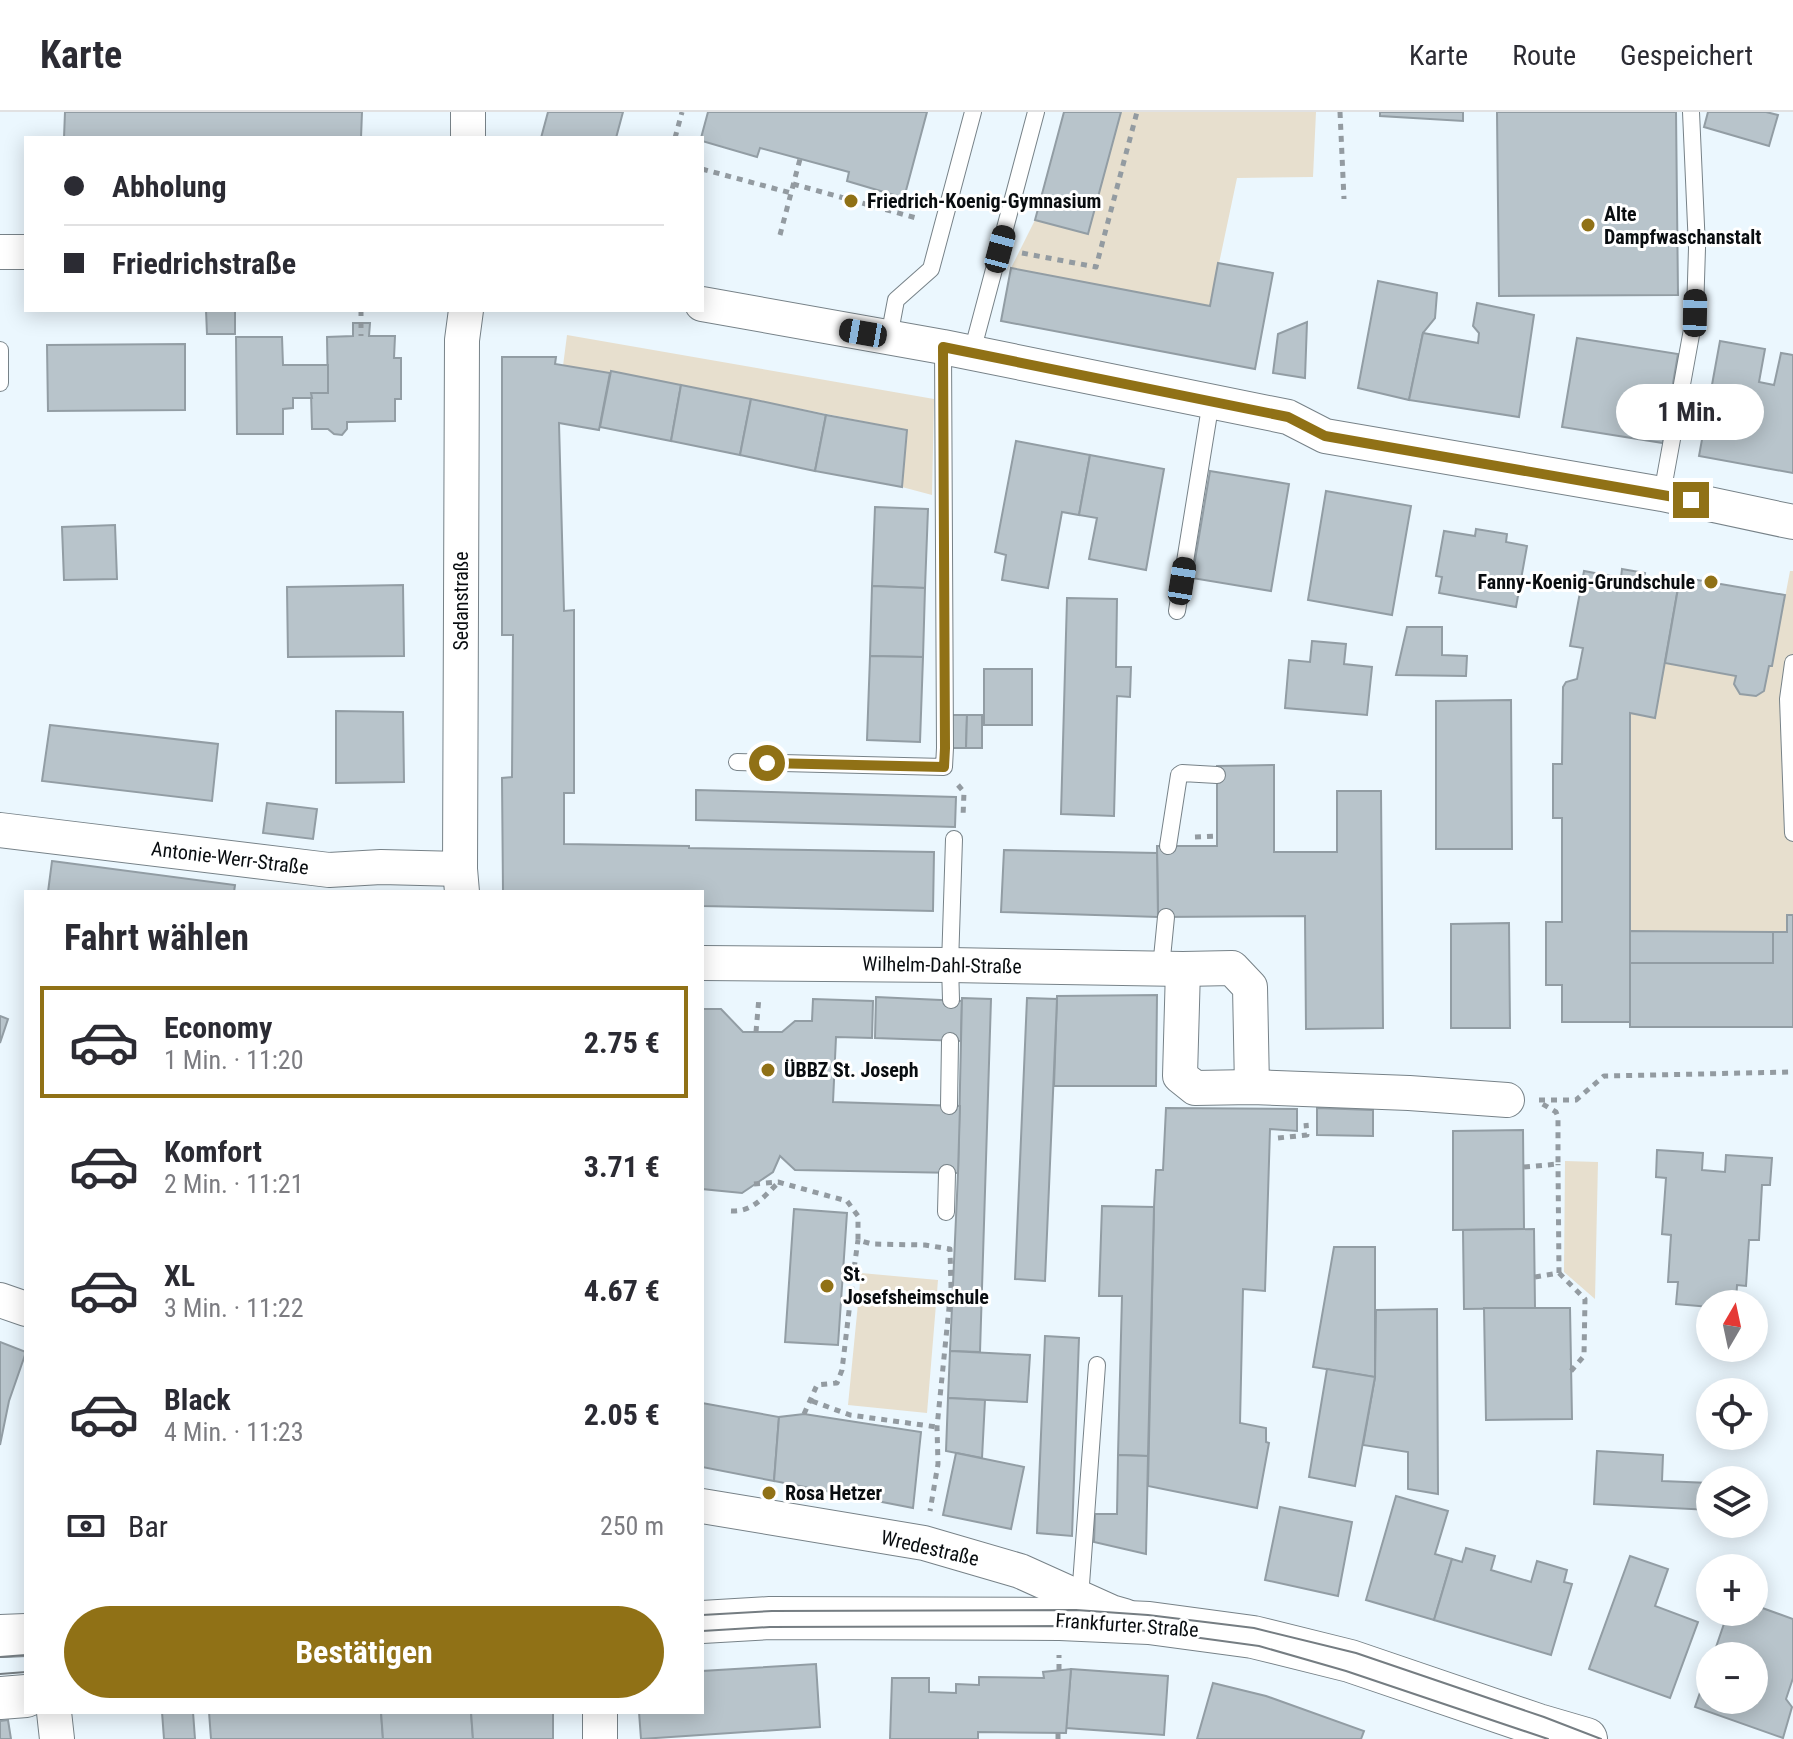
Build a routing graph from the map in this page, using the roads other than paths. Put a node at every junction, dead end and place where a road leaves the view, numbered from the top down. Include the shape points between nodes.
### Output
1 (468, 112) edge
2 (973, 112) edge
3 (1036, 112) edge
4 (1691, 112) edge
5 (468, 136) edge
6 (0, 252) edge
7 (24, 252) edge
8 (704, 304) edge
9 (466, 312) edge
10 (889, 337) junction
11 (0, 350) edge
12 (957, 350) junction
13 (0, 383) edge
14 (1211, 401) junction
15 (1662, 494) junction
16 (1793, 522) edge
17 (1177, 611) dead end
18 (1793, 663) edge
19 (737, 762) dead end
20 (1217, 775) dead end
21 (0, 830) edge
22 (1793, 833) edge
23 (958, 834) road end
24 (1168, 846) dead end
25 (461, 880) edge
26 (1166, 917) dead end
27 (704, 963) edge
28 (950, 965) junction
29 (1172, 968) junction
30 (951, 1000) dead end
31 (950, 1041) dead end
32 (1252, 1087) junction
33 (1507, 1100) dead end
34 (949, 1106) dead end
35 (947, 1173) dead end
36 (946, 1212) dead end
37 (0, 1300) edge
38 (24, 1308) edge
39 (1097, 1365) dead end
40 (704, 1506) edge
41 (1080, 1598) junction
42 (704, 1622) edge
43 (1149, 1623) junction
44 (24, 1635) edge
45 (0, 1636) edge
46 (24, 1696) edge
47 (0, 1698) edge
48 (54, 1714) edge
49 (600, 1714) edge
50 (1546, 1734) edge
51 (57, 1739) edge
52 (600, 1739) edge
53 (1586, 1739) edge

1 - 5 street
2 - 10 lane via 931,269 896,300
3 - 12 lane via 1000,249
4 - 15 lane via 1695,313
6 - 7 street
8 - 10 street
9 - 25 street, Sedanstraße
10 - 12 street
11 - 13 lane
12 - 14 street
12 - 19 lane via 944,767
14 - 15 street via 1288,417 1325,436
14 - 17 lane
15 - 16 street
18 - 22 lane via 1788,699
20 - 24 lane via 1179,775
21 - 25 street, Antonie-Werr-Straße via 329,870 381,867
23 - 28 lane
26 - 29 lane
27 - 28 street, Wilhelm-Dahl-Straße
28 - 29 street, Wilhelm-Dahl-Straße
28 - 30 lane
29 - 32 street via 1180,1076 1195,1088
29 - 32 street, Wilhelm-Dahl-Straße via 1232,968 1250,987
31 - 34 lane
32 - 33 street
35 - 36 lane
37 - 38 street
39 - 41 lane
40 - 41 street, Wredestraße via 924,1543 1020,1571
41 - 43 street, Wredestraße
42 - 43 street, Frankfurter Straße via 831,1618
43 - 50 street, Frankfurter Straße via 1253,1637 1350,1661
44 - 45 street
46 - 47 street
48 - 51 street
49 - 52 street
50 - 53 street, Frankfurter Straße

